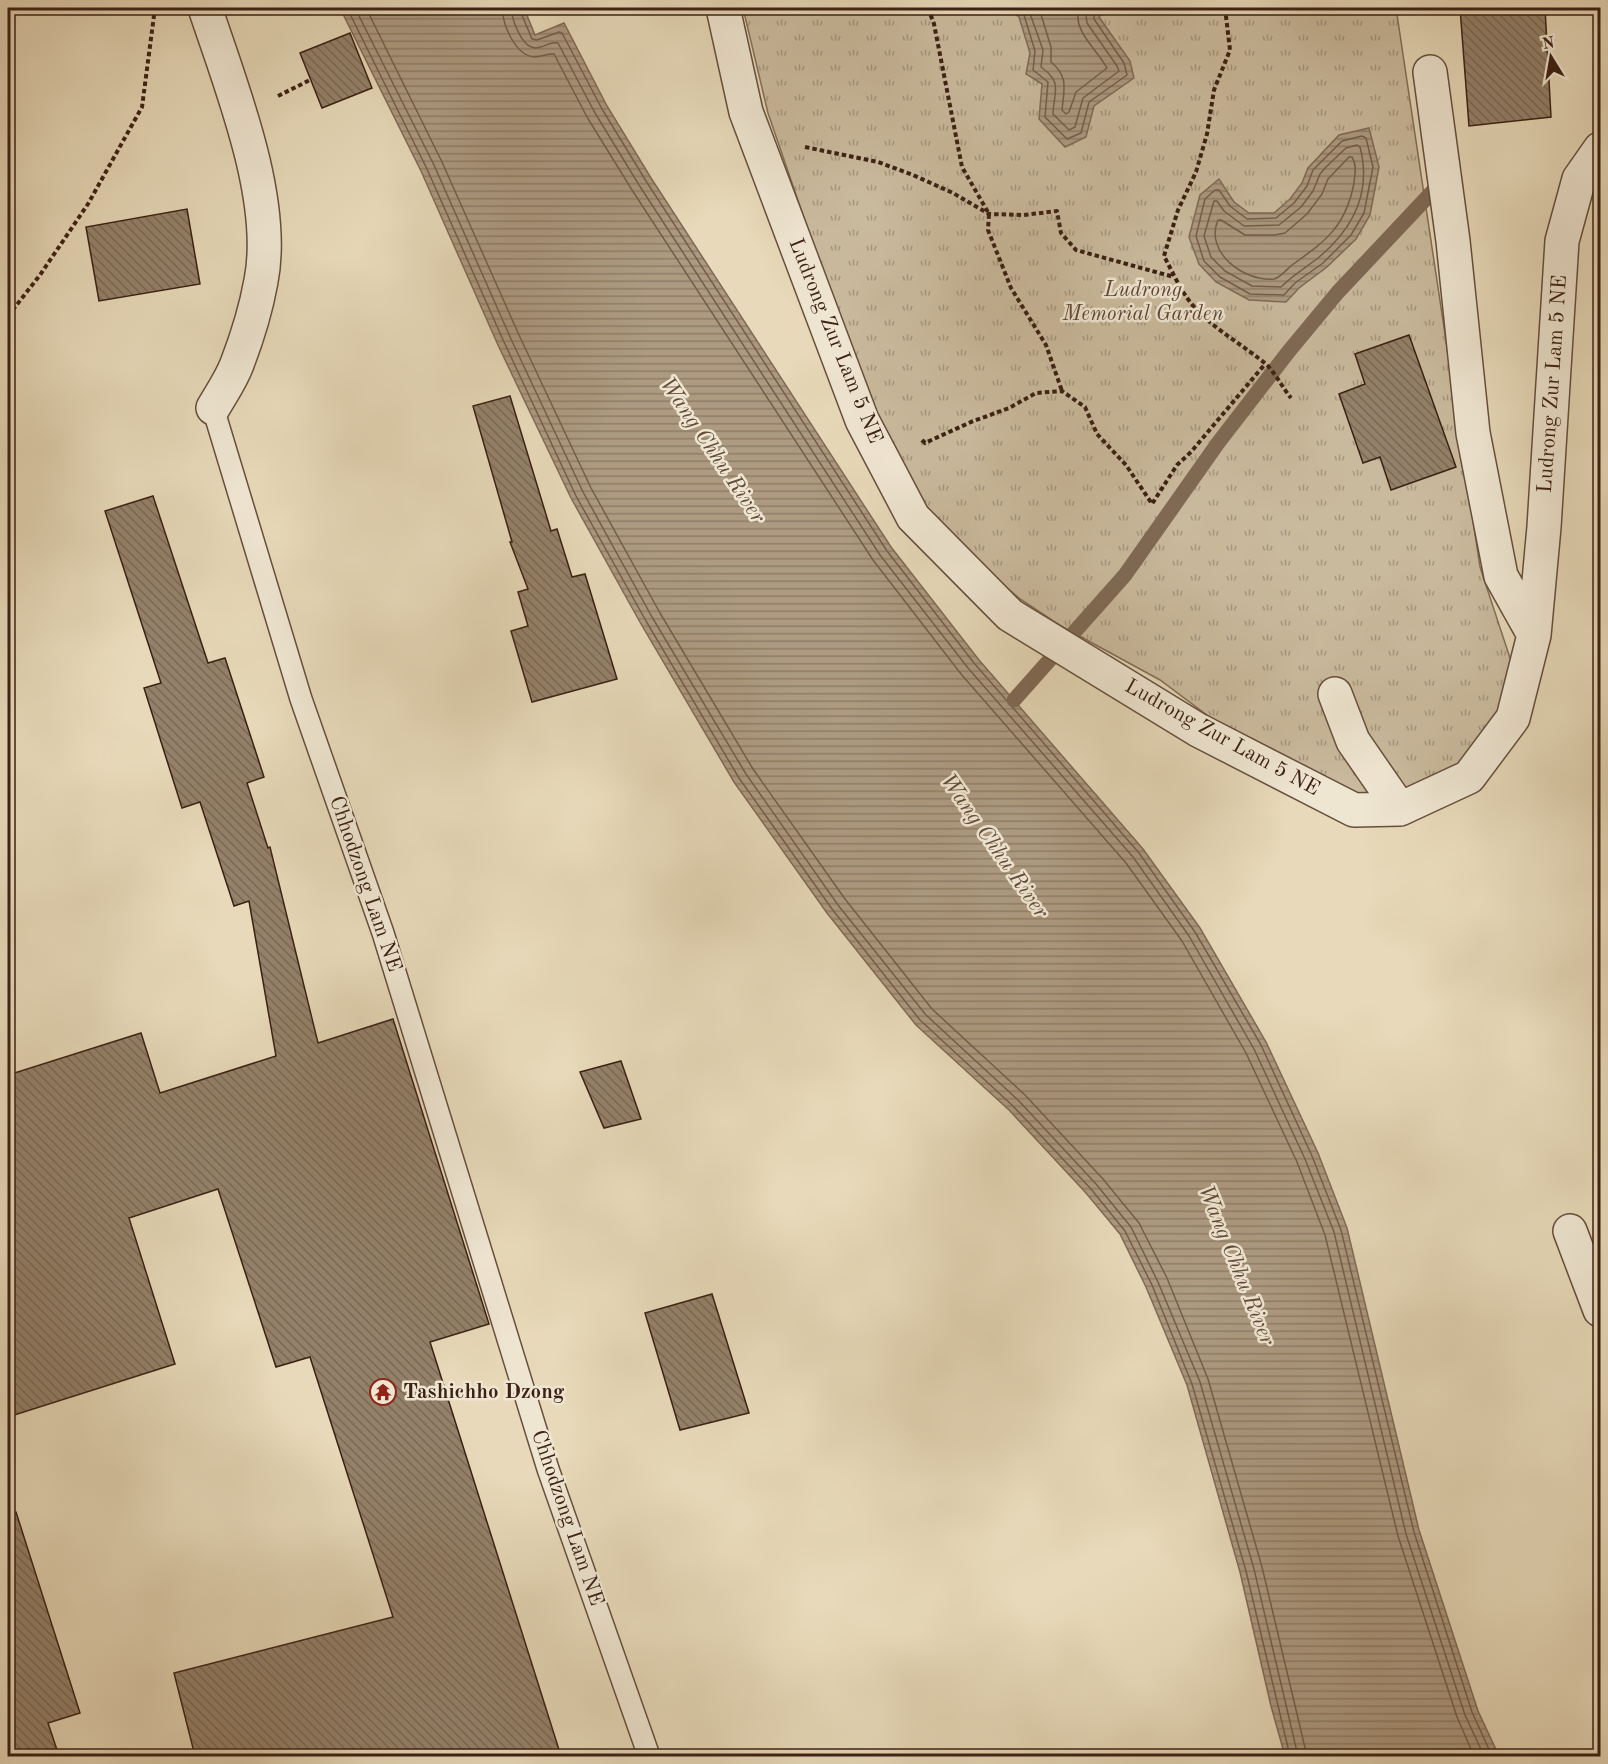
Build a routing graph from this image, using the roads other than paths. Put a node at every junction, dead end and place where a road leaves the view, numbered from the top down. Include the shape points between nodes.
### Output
1 (205, 8) edge
2 (723, 8) edge
3 (1430, 72) dead end
4 (1600, 149) edge
5 (213, 408) joint
6 (1534, 635) junction
7 (1335, 694) dead end
8 (1400, 809) junction
9 (1570, 1231) dead end
10 (1600, 1310) edge
11 (650, 1756) edge

1 - 5 street, Chhodzong Lam NE via 255,171 264,238 261,280 250,323 236,366
2 - 8 street, Ludrong Zur Lam 5 NE via 746,112 862,420 913,517 1010,615 1198,730 1354,810
3 - 6 street via 1473,433 1501,576
4 - 6 street, Ludrong Zur Lam 5 NE via 1579,179 1562,241
5 - 11 lane, Chhodzong Lam NE via 301,699 383,933 548,1469
6 - 8 street, Ludrong Zur Lam 5 NE via 1513,718 1469,777
7 - 8 street via 1353,741
9 - 10 street

